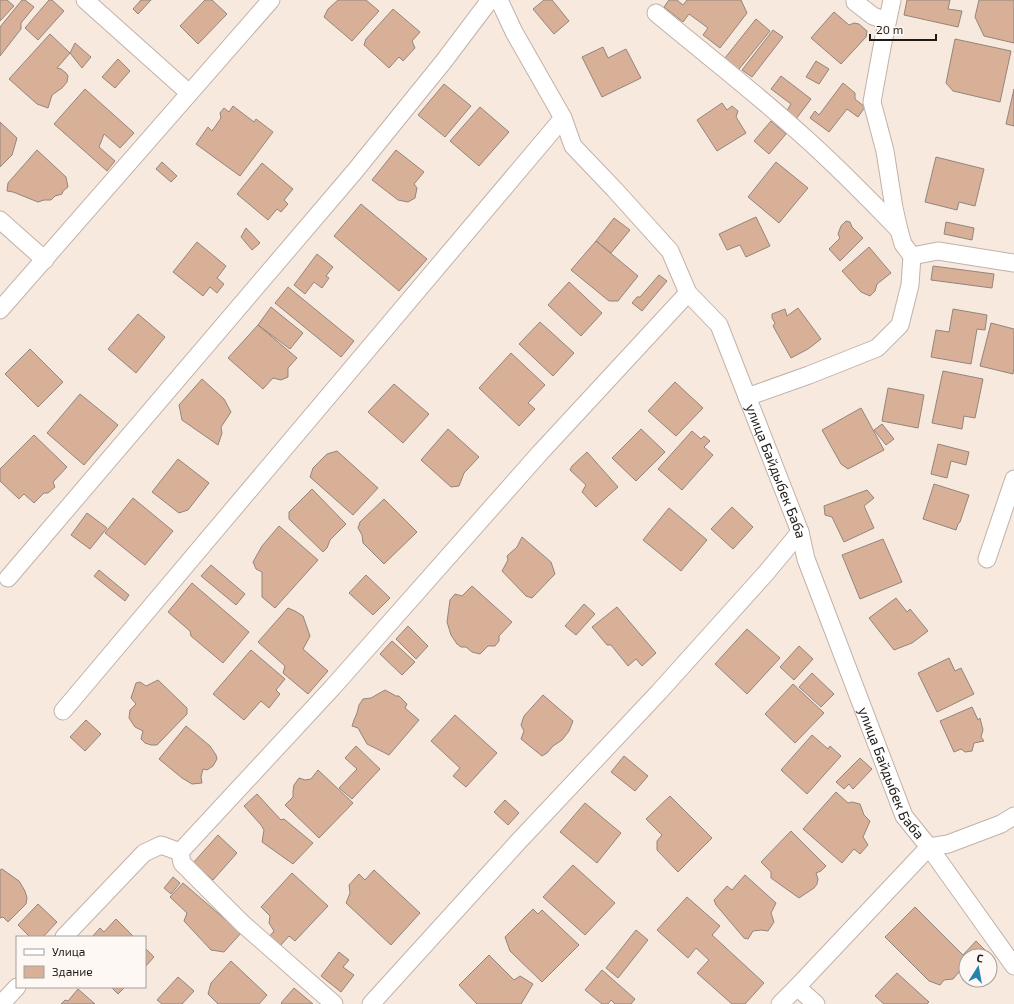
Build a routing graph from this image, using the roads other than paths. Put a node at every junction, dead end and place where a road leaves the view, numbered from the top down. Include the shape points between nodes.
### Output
1 (85, 0) edge
2 (271, 0) edge
3 (490, 0) edge
4 (499, 0) edge
5 (855, 0) edge
6 (892, 0) edge
7 (656, 13) dead end
8 (887, 21) junction
9 (189, 93) junction
10 (563, 118) junction
11 (0, 220) edge
12 (899, 230) junction
13 (912, 256) junction
14 (45, 260) junction
15 (1014, 264) edge
16 (688, 293) junction
17 (0, 310) edge
18 (747, 397) junction
19 (1014, 479) edge
20 (800, 532) junction
21 (987, 559) dead end
22 (8, 578) dead end
23 (63, 711) dead end
24 (1014, 816) edge
25 (929, 847) junction
26 (180, 852) junction
27 (65, 936) edge
28 (1014, 966) edge
29 (797, 987) junction
30 (16, 988) edge
31 (1, 1004) edge
32 (334, 1004) edge
33 (371, 1004) edge
34 (780, 1004) edge
35 (816, 1004) edge

1 - 9 street
2 - 9 street
3 - 22 street via 444,62 355,172
4 - 10 street, улица Байдыбек Баба via 514,32
5 - 8 street via 873,16
6 - 8 street
7 - 12 street via 804,136
8 - 12 street via 872,102 885,151
9 - 14 street
10 - 16 street, улица Байдыбек Баба via 573,146 670,251
10 - 23 street
11 - 14 street
12 - 13 street via 903,244
13 - 15 street via 938,251
13 - 18 street via 910,285 900,325 877,348
14 - 17 street
16 - 18 street, улица Байдыбек Баба via 719,325
16 - 26 street via 539,454 333,687
18 - 20 street, улица Байдыбек Баба
19 - 21 street
20 - 25 street, улица Байдыбек Баба via 806,558 904,816
20 - 33 street via 659,692
24 - 25 street via 1001,824 948,844
25 - 28 street, улица Байдыбек Баба
25 - 29 street
26 - 27 street via 161,845 144,853
26 - 32 street via 182,863 237,918
29 - 34 street
29 - 35 street
30 - 31 street

